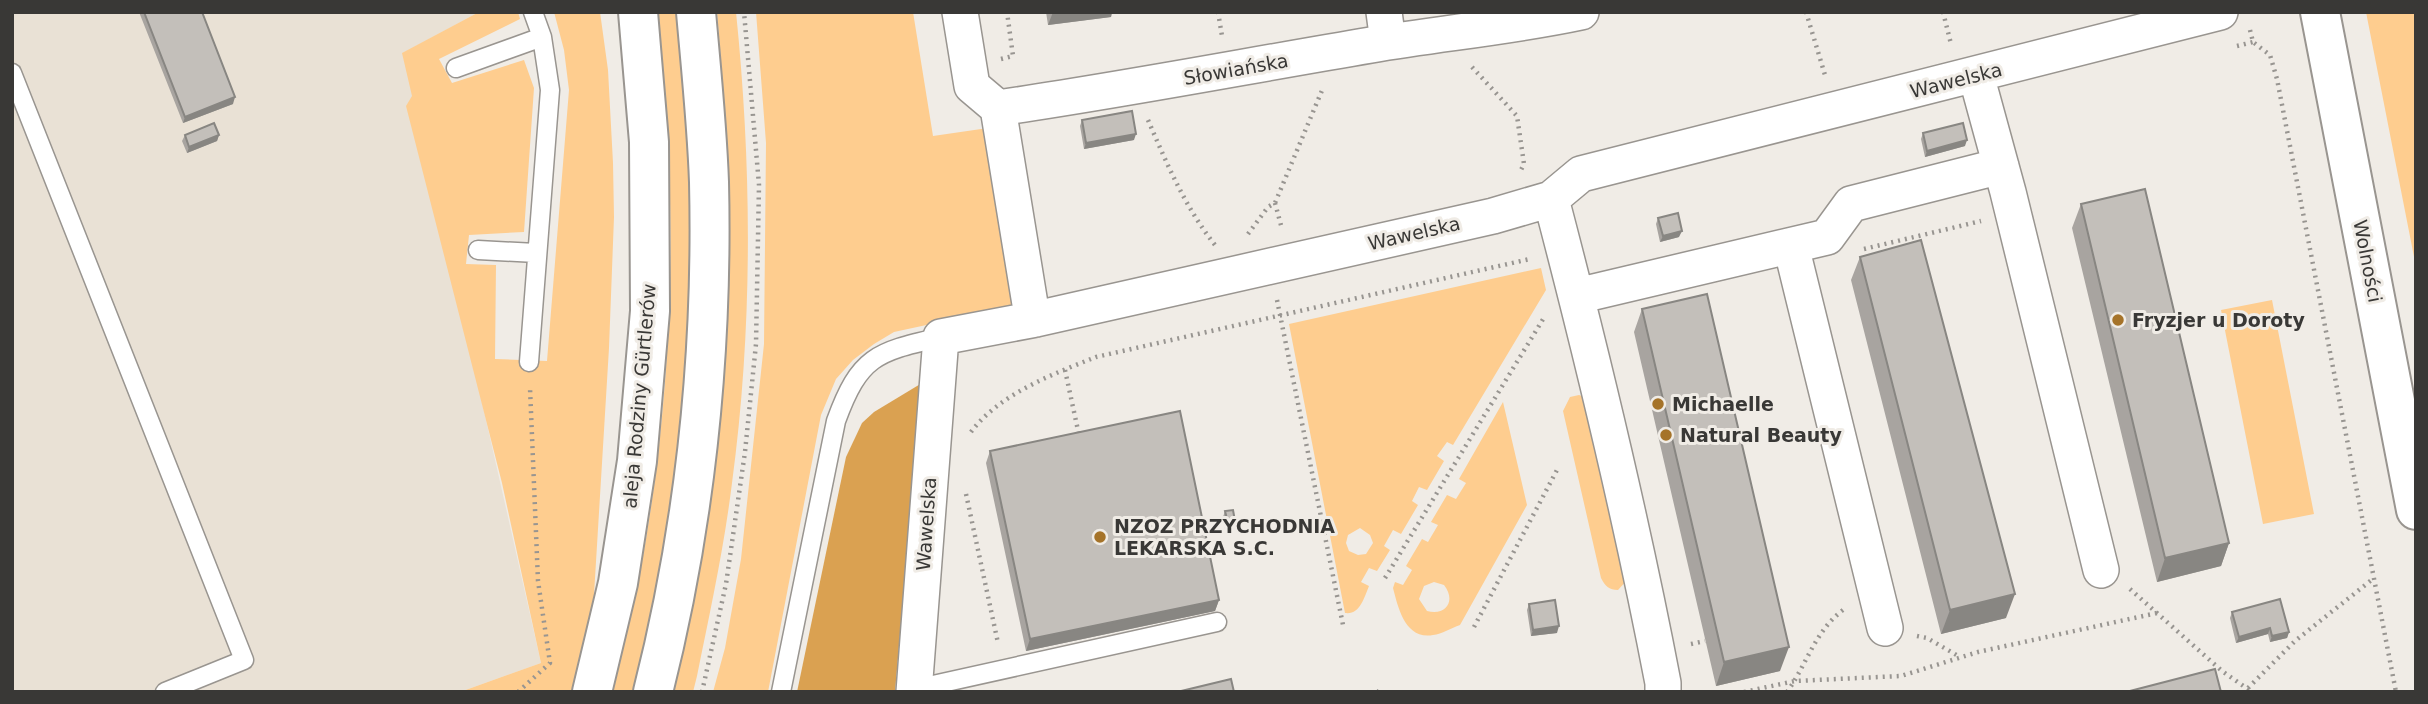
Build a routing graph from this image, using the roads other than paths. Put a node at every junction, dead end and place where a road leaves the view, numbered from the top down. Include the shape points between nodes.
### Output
1 (533, 12) edge
2 (638, 12) edge
3 (696, 12) edge
4 (960, 12) edge
5 (1581, 12) edge
6 (2320, 12) edge
7 (2235, 17) edge
8 (1386, 27) edge
9 (542, 37) junction
10 (456, 68) dead end
11 (12, 73) edge
12 (1976, 75) junction
13 (998, 108) junction
14 (2001, 166) junction
15 (1551, 199) junction
16 (1791, 246) junction
17 (478, 250) dead end
18 (536, 253) junction
19 (1577, 296) junction
20 (1036, 319) junction
21 (942, 337) junction
22 (529, 362) road end
23 (2416, 510) edge
24 (2101, 570) dead end
25 (1217, 622) dead end
26 (1896, 631) road end
27 (914, 691) edge
28 (165, 692) edge
29 (592, 692) edge
30 (653, 692) edge
31 (781, 692) edge
32 (1663, 692) edge

1 - 9 lane
2 - 29 street, aleja Rodziny Gürtlerów via 649,142 650,311 637,461 618,583
3 - 30 street via 709,180 708,305 698,450 676,593
4 - 13 street via 972,86
5 - 8 street, Słowiańska via 1484,31
6 - 23 street, Wolności
7 - 12 street, Wawelska
8 - 13 street, Słowiańska via 1340,50
9 - 10 lane
9 - 18 lane via 550,90
11 - 28 lane via 244,660
12 - 14 street
12 - 15 street, Wawelska via 1581,174
13 - 20 street
14 - 16 street via 1851,204 1827,237
14 - 24 street
15 - 19 street
15 - 20 street, Wawelska
16 - 19 street
16 - 26 street via 1875,585
17 - 18 lane
18 - 22 lane
19 - 32 street via 1650,615
20 - 21 street, Wawelska
21 - 27 street, Wawelska
21 - 31 lane via 890,349 865,366 846,393 836,421
25 - 27 lane

